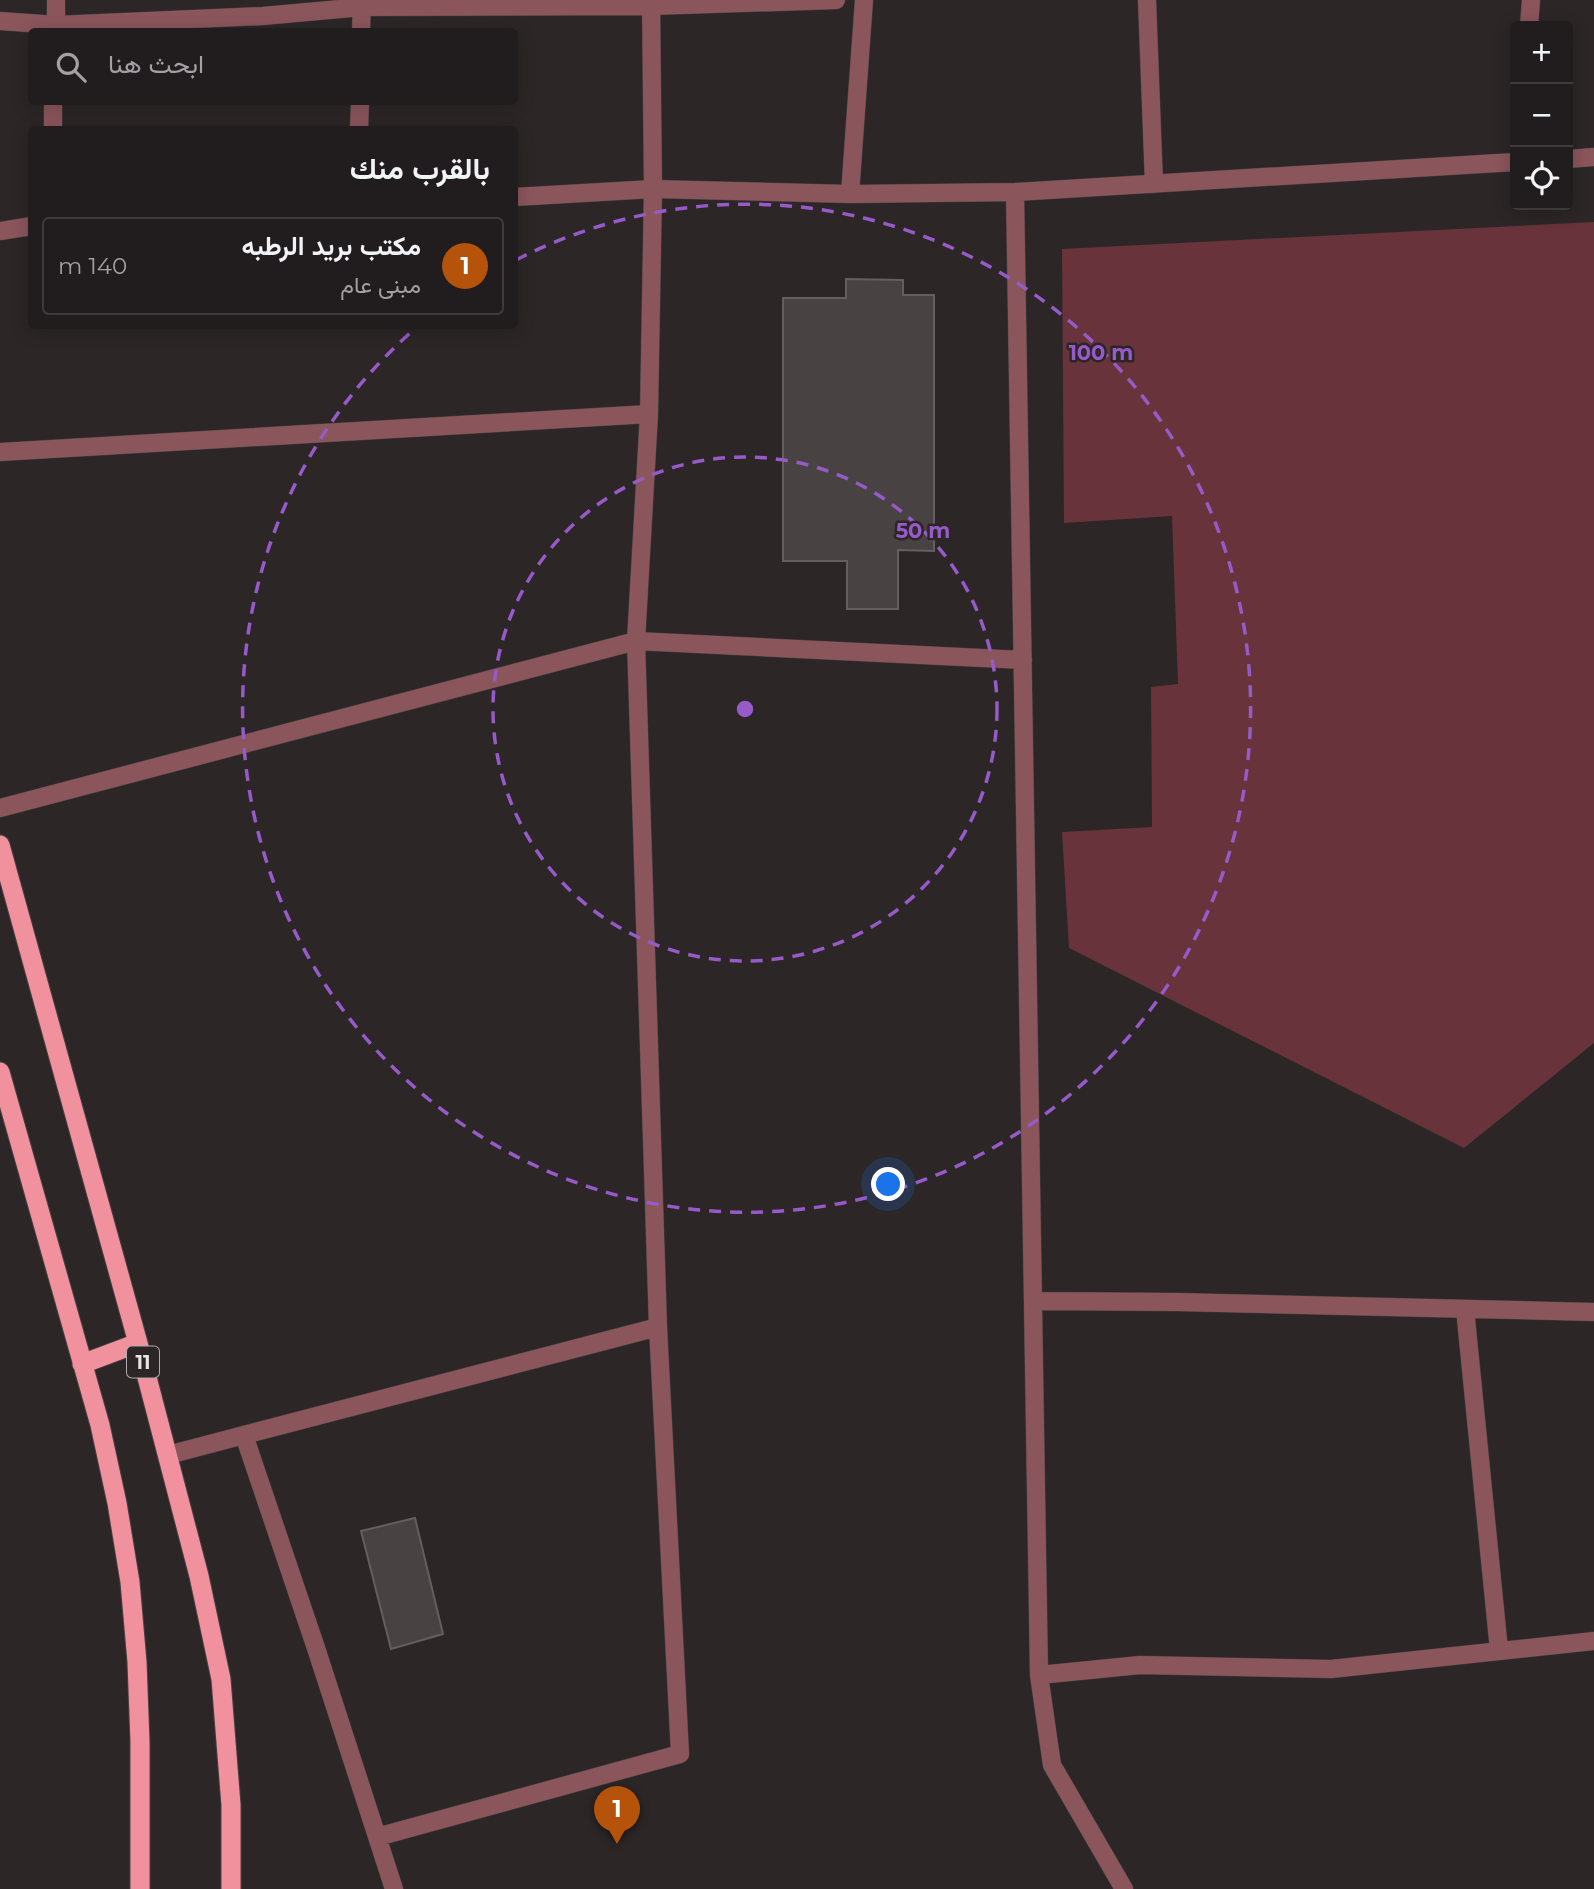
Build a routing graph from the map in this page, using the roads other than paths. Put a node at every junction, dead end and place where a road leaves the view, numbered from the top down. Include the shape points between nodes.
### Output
1 (56, 0) edge
2 (836, 0) edge
3 (864, 0) edge
4 (1147, 0) edge
5 (1531, 0) edge
6 (651, 3) edge
7 (362, 4) edge
8 (0, 21) edge
9 (1529, 21) edge
10 (56, 28) edge
11 (361, 28) edge
12 (53, 105) edge
13 (359, 105) edge
14 (52, 126) edge
15 (359, 126) edge
16 (1594, 157) edge
17 (1573, 159) edge
18 (1510, 162) edge
19 (1154, 184) junction
20 (653, 189) junction
21 (1016, 192) junction
22 (850, 194) junction
23 (518, 197) edge
24 (28, 226) edge
25 (0, 230) edge
26 (649, 414) junction
27 (0, 452) edge
28 (636, 641) junction
29 (1023, 660) junction
30 (0, 808) edge
31 (0, 845) edge
32 (0, 1072) edge
33 (1033, 1301) junction
34 (1465, 1309) junction
35 (1594, 1312) edge
36 (658, 1327) junction
37 (138, 1343) junction
38 (82, 1364) junction
39 (244, 1435) junction
40 (168, 1455) junction
41 (1594, 1641) edge
42 (1499, 1650) junction
43 (1039, 1675) junction
44 (377, 1837) junction
45 (140, 1889) edge
46 (231, 1889) edge
47 (394, 1889) edge
48 (1124, 1889) edge

1 - 10 street
2 - 6 street
3 - 22 street
4 - 19 street
5 - 9 street
6 - 7 street
6 - 20 street
7 - 10 street via 263,16
7 - 11 street
8 - 10 street
12 - 14 street
13 - 15 street
16 - 17 street
18 - 19 street
19 - 21 street
20 - 22 street
20 - 23 street
20 - 26 street
21 - 22 street
21 - 29 street
24 - 25 street
26 - 27 street
26 - 28 street
28 - 29 street
28 - 30 street
28 - 36 street
29 - 33 street
31 - 37 highway, 11
32 - 38 highway
33 - 34 street
33 - 43 street
34 - 35 street
34 - 42 street
36 - 39 street
36 - 44 street via 680,1754
37 - 38 highway
37 - 40 highway, 11
38 - 45 highway via 100,1425 130,1582 140,1742
39 - 40 street
39 - 44 street
40 - 46 highway, 11 via 221,1679 231,1805
41 - 42 street
42 - 43 street via 1331,1669 1140,1665
43 - 48 street via 1052,1765
44 - 47 street

